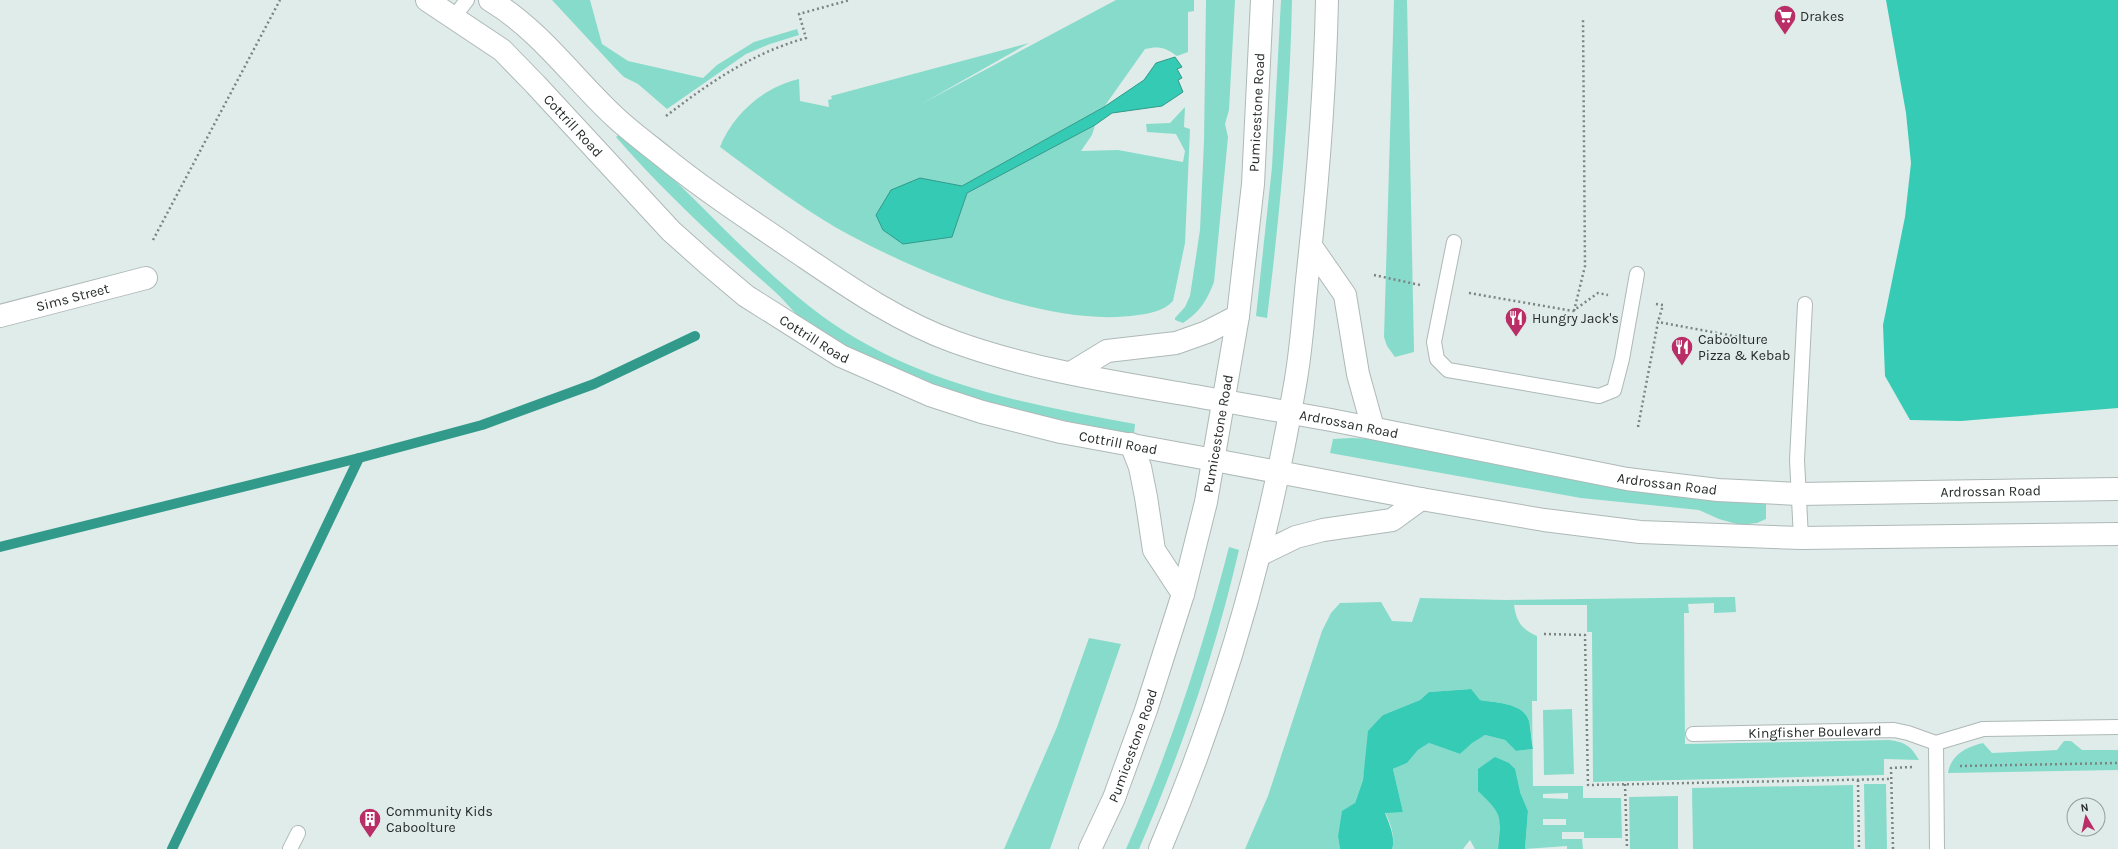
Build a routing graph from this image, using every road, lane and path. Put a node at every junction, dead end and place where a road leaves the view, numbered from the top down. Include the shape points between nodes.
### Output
1 (280, 0) edge
2 (467, 0) edge
3 (490, 0) edge
4 (850, 0) edge
5 (1262, 0) edge
6 (1327, 0) edge
7 (430, 1) edge
8 (454, 17) junction
9 (1583, 19) dead end
10 (666, 116) dead end
11 (153, 240) dead end
12 (1454, 242) dead end
13 (1311, 246) junction
14 (1637, 274) dead end
15 (1374, 275) dead end
16 (146, 278) dead end
17 (1445, 289) junction
18 (1805, 304) dead end
19 (0, 316) edge
20 (1238, 316) junction
21 (1766, 342) dead end
22 (1071, 373) junction
23 (1224, 401) junction
24 (1289, 413) junction
25 (1638, 427) dead end
26 (1373, 428) junction
27 (1131, 444) junction
28 (1214, 460) junction
29 (1277, 472) junction
30 (2118, 489) edge
31 (1798, 494) junction
32 (1421, 499) junction
33 (2118, 534) edge
34 (1802, 538) junction
35 (1259, 555) junction
36 (1183, 594) junction
37 (2118, 727) edge
38 (1693, 734) dead end
39 (1936, 743) junction
40 (2118, 762) edge
41 (1936, 766) junction
42 (1858, 780) dead end
43 (1626, 784) dead end
44 (298, 833) dead end
45 (290, 849) edge
46 (1090, 849) edge
47 (1160, 849) edge
48 (1627, 849) edge
49 (1859, 849) edge
50 (1893, 849) edge
51 (1937, 849) edge

1 - 11 path
2 - 8 lane
3 - 22 main road via 511,13 535,34 616,117 672,163 836,278 905,320 954,342 1018,362
4 - 10 path via 799,14 806,38 778,46 742,63
5 - 20 main road, Pumicestone Road via 1253,184
6 - 13 main road via 1324,90
7 - 8 main road, Cottrill Road
8 - 27 main road, Cottrill Road via 502,50 671,231 746,296 800,331 840,356 885,377 982,412 1061,432
9 - 17 path via 1585,266 1574,311
12 - 17 lane
13 - 24 main road via 1298,366
13 - 26 main road via 1345,294 1358,374
14 - 17 lane via 1614,390 1599,396 1448,370 1437,359 1434,342
15 - 17 path
16 - 19 main road, Sims Street
18 - 31 lane via 1797,460
20 - 22 main road via 1208,332 1176,342 1107,351
20 - 23 main road, Pumicestone Road
21 - 25 path via 1658,322
22 - 23 main road
23 - 24 main road, Ardrossan Road
23 - 28 main road, Pumicestone Road
24 - 26 main road, Ardrossan Road
24 - 29 main road
26 - 31 main road, Ardrossan Road via 1627,479 1718,490
27 - 28 main road, Cottrill Road
27 - 36 main road via 1140,467 1154,550
28 - 29 main road, Cottrill Road
28 - 36 main road, Pumicestone Road
29 - 32 main road
29 - 35 main road
30 - 31 main road, Ardrossan Road
31 - 34 lane
32 - 34 main road via 1544,520 1640,532
32 - 35 main road via 1392,520 1303,535
33 - 34 main road
35 - 47 main road via 1207,725 1179,805
36 - 46 main road, Pumicestone Road via 1146,710 1114,798
37 - 39 lane via 1983,728
38 - 39 lane, Kingfisher Boulevard via 1894,730
39 - 41 lane
40 - 41 path
41 - 50 path via 1891,768
41 - 51 lane
42 - 49 path
43 - 48 path
44 - 45 lane

